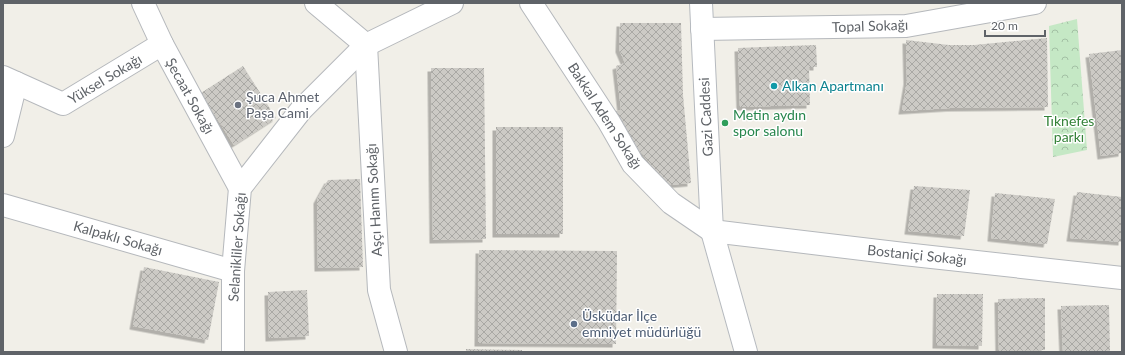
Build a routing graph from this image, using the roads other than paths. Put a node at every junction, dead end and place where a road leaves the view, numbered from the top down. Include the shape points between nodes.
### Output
1 (143, 3) edge
2 (316, 3) edge
3 (452, 3) edge
4 (531, 3) edge
5 (700, 3) edge
6 (1035, 3) edge
7 (977, 8) edge
8 (702, 29) junction
9 (162, 44) junction
10 (366, 45) junction
11 (10, 80) edge
12 (3, 136) edge
13 (240, 188) junction
14 (3, 205) edge
15 (712, 231) junction
16 (233, 271) junction
17 (1122, 278) edge
18 (233, 352) edge
19 (396, 352) edge
20 (746, 352) edge

1 - 9 street, Şecaat Sokağı
2 - 10 street
3 - 10 street, Selanikliler Sokağı
4 - 15 street, Bakkal Adem Sokağı via 609,122 633,164 671,203
5 - 8 street, Gazi Caddesi
6 - 7 street, Topal Sokağı
7 - 8 street, Topal Sokağı via 906,26
8 - 15 street, Gazi Caddesi
9 - 11 street, Yüksel Sokağı via 63,104
9 - 13 street, Şecaat Sokağı
10 - 13 street, Selanikliler Sokağı via 301,110
10 - 19 street, Aşçı Hanım Sokağı via 379,290
11 - 12 street
13 - 16 street, Selanikliler Sokağı
14 - 16 street, Kalpaklı Sokağı
15 - 17 street, Bostaniçi Sokağı
15 - 20 street, Gazi Caddesi
16 - 18 street, Selanikliler Sokağı

